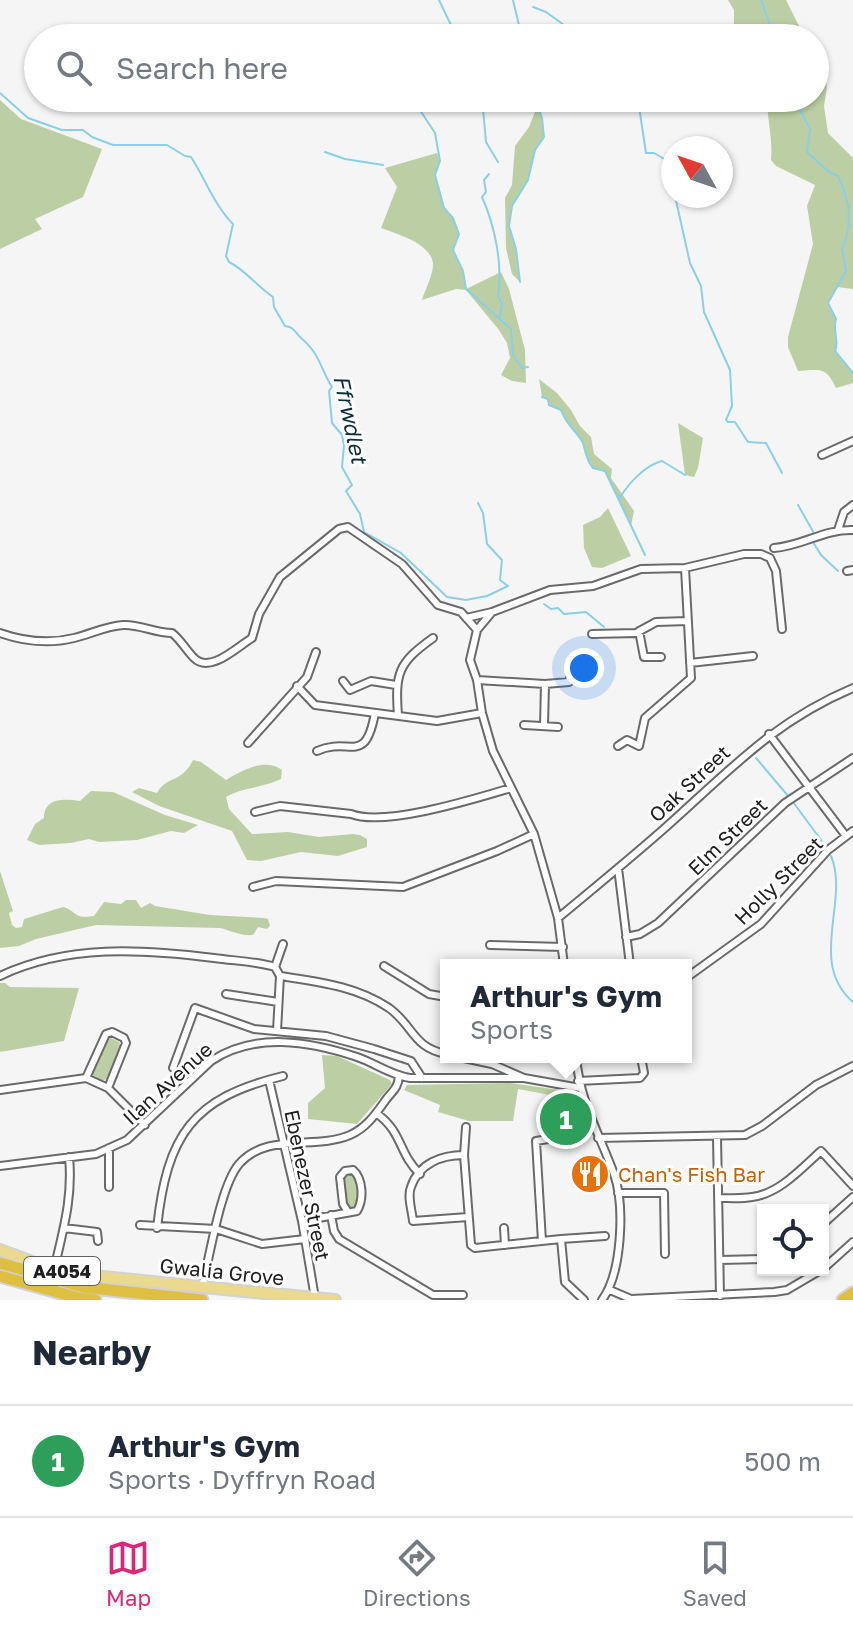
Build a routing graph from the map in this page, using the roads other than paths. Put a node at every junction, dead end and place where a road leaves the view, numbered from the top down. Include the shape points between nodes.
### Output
1 (853, 441) edge
2 (822, 455) dead end
3 (853, 505) edge
4 (838, 530) junction
5 (853, 530) edge
6 (774, 548) dead end
7 (685, 568) junction
8 (492, 612) junction
9 (466, 618) junction
10 (688, 621) junction
11 (782, 629) dead end
12 (477, 630) junction
13 (639, 631) junction
14 (0, 633) edge
15 (592, 634) dead end
16 (429, 638) dead end
17 (316, 652) dead end
18 (753, 656) dead end
19 (661, 657) dead end
20 (690, 663) junction
21 (571, 673) dead end
22 (477, 680) junction
23 (343, 681) dead end
24 (545, 684) junction
25 (396, 685) junction
26 (297, 686) junction
27 (853, 688) edge
28 (375, 713) junction
29 (482, 713) junction
30 (398, 715) junction
31 (524, 725) dead end
32 (544, 726) junction
33 (558, 727) dead end
34 (244, 729) dead end
35 (769, 734) junction
36 (253, 736) junction
37 (248, 743) dead end
38 (618, 746) dead end
39 (317, 751) dead end
40 (853, 758) edge
41 (808, 786) junction
42 (511, 788) junction
43 (255, 812) dead end
44 (534, 834) junction
45 (850, 834) edge
46 (618, 868) junction
47 (253, 887) dead end
48 (558, 918) junction
49 (626, 937) junction
50 (283, 944) dead end
51 (490, 945) dead end
52 (563, 947) junction
53 (564, 959) edge
54 (629, 959) edge
55 (384, 966) dead end
56 (275, 967) junction
57 (692, 974) edge
58 (0, 976) edge
59 (280, 976) junction
60 (226, 994) dead end
61 (440, 996) edge
62 (278, 1002) junction
63 (277, 1031) junction
64 (440, 1052) edge
65 (487, 1063) edge
66 (577, 1063) edge
67 (642, 1063) edge
68 (173, 1068) dead end
69 (852, 1068) edge
70 (283, 1076) dead end
71 (399, 1076) junction
72 (86, 1078) junction
73 (422, 1078) junction
74 (524, 1078) junction
75 (269, 1080) junction
76 (579, 1084) junction
77 (108, 1088) junction
78 (0, 1090) edge
79 (376, 1113) junction
80 (145, 1125) junction
81 (466, 1127) dead end
82 (717, 1137) junction
83 (598, 1138) junction
84 (548, 1139) dead end
85 (284, 1143) junction
86 (109, 1148) junction
87 (464, 1155) junction
88 (69, 1157) junction
89 (0, 1166) edge
90 (420, 1174) junction
91 (853, 1186) edge
92 (109, 1187) dead end
93 (618, 1193) junction
94 (853, 1197) edge
95 (719, 1198) junction
96 (348, 1212) junction
97 (331, 1215) junction
98 (468, 1217) junction
99 (829, 1219) edge
100 (302, 1221) junction
101 (140, 1225) dead end
102 (64, 1228) junction
103 (157, 1228) junction
104 (504, 1228) dead end
105 (216, 1229) junction
106 (605, 1236) dead end
107 (305, 1239) junction
108 (561, 1239) junction
109 (98, 1241) dead end
110 (542, 1241) junction
111 (853, 1242) edge
112 (505, 1245) junction
113 (0, 1250) edge
114 (665, 1254) dead end
115 (757, 1259) edge
116 (720, 1260) junction
117 (0, 1263) edge
118 (829, 1263) edge
119 (54, 1270) junction
120 (0, 1276) edge
121 (810, 1276) edge
122 (202, 1287) junction
123 (610, 1290) junction
124 (853, 1293) edge
125 (463, 1295) dead end
126 (720, 1296) junction
127 (315, 1298) edge
128 (95, 1300) edge
129 (202, 1300) edge
130 (335, 1300) edge
131 (584, 1300) edge
132 (602, 1300) edge
133 (843, 1300) edge

1 - 2 street
3 - 4 street via 844,512
4 - 5 street
4 - 6 street
7 - 8 street via 641,569 593,586 550,590
7 - 10 street
7 - 11 street via 744,554 770,558
8 - 9 street
8 - 12 street
9 - 12 street
9 - 14 street via 438,605 402,564 348,527 280,577 252,638 213,663 196,660 172,633 124,625 50,641
10 - 13 street via 656,622
10 - 20 street
12 - 22 street via 470,660
13 - 15 street
13 - 19 street via 644,657
16 - 25 street via 408,656
17 - 26 street via 307,677
18 - 20 street
20 - 38 street via 691,678 645,718 639,746 627,740
21 - 24 street via 569,682
22 - 24 street
22 - 29 street
23 - 25 street via 350,690 371,681
24 - 32 street
25 - 30 street
26 - 28 street via 315,705
26 - 36 street
27 - 35 street, Oak Street via 809,707
28 - 30 street
28 - 39 street via 366,742
29 - 30 street via 437,721
29 - 42 street
31 - 32 street
32 - 33 street
34 - 36 street
35 - 41 street
35 - 46 street, Oak Street
36 - 37 street
40 - 41 street, Elm Street
41 - 45 street
41 - 49 street, Elm Street via 658,923
42 - 43 street via 390,816 280,806
42 - 44 street
44 - 47 street via 403,887 276,881
44 - 48 street
45 - 57 street, Holly Street via 828,850 761,924
46 - 48 street, Oak Street
46 - 49 street
48 - 52 street
49 - 54 street
50 - 56 street
51 - 52 street
52 - 53 street
55 - 61 street
56 - 58 street via 146,950 103,951 61,957
56 - 59 street
59 - 62 street
59 - 64 street via 366,995 399,1017 425,1048
60 - 62 street
62 - 63 street
63 - 68 street via 254,1029 195,1008
63 - 73 street via 326,1036 411,1061
65 - 74 street
66 - 76 street
67 - 76 street via 640,1078
69 - 82 street via 808,1090 753,1132
70 - 75 street
71 - 73 street, Ilan Avenue
71 - 79 street via 398,1087
71 - 80 street, Ilan Avenue via 332,1051 278,1042 248,1044 211,1061
72 - 77 street
72 - 77 street via 106,1034 112,1032 126,1043
72 - 78 street
73 - 74 street, Ilan Avenue
74 - 76 street
75 - 85 street, Ebenezer Street
75 - 103 street via 236,1089 196,1116 172,1157
76 - 83 street
77 - 80 street
79 - 85 street via 350,1135
79 - 90 street via 398,1134 408,1162
80 - 86 street, Ilan Avenue
81 - 87 street
82 - 83 street
82 - 95 street
83 - 93 street
84 - 110 street via 536,1141
85 - 100 street, Ebenezer Street
85 - 105 street via 255,1151 238,1165
86 - 88 street, Ilan Avenue
86 - 92 street
87 - 90 street via 440,1156
87 - 98 street
88 - 89 street, Ilan Avenue
88 - 102 street via 71,1186
90 - 98 street via 410,1188 413,1221
91 - 95 street via 821,1151 767,1193
93 - 114 street via 664,1193
93 - 123 street via 618,1254
94 - 99 street
95 - 116 street
96 - 96 street via 340,1177 353,1170 359,1175 362,1202 357,1211
96 - 97 street
97 - 100 street
97 - 125 street via 336,1236 366,1255 433,1295
98 - 112 street via 471,1245
100 - 107 street, Ebenezer Street
101 - 103 street
102 - 109 street via 97,1232
102 - 119 street
103 - 105 street
104 - 112 street
105 - 107 street via 262,1244
105 - 122 street
106 - 108 street
107 - 127 street, Ebenezer Street
108 - 110 street
108 - 131 street via 565,1282
110 - 112 street
111 - 118 street
113 - 119 main road, A4054
115 - 116 street
116 - 126 street
117 - 129 highway via 83,1287
119 - 122 main road, Gwalia Grove / A4054
120 - 128 highway
121 - 126 street via 787,1290
122 - 127 main road, Gwalia Grove / A4054
123 - 126 street via 631,1299
123 - 132 street
124 - 133 highway
127 - 130 main road, A4054

